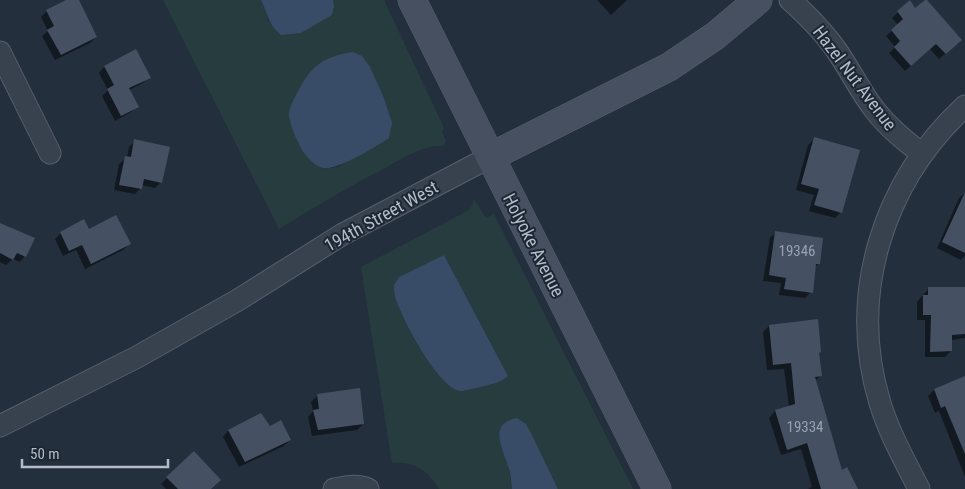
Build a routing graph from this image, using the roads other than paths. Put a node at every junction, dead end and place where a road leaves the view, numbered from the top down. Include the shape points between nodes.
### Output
1 (412, 0) edge
2 (758, 0) edge
3 (790, 0) edge
4 (0, 52) edge
5 (965, 106) edge
6 (50, 153) dead end
7 (922, 154) junction
8 (490, 157) junction
9 (0, 426) edge
10 (334, 489) edge
11 (368, 489) edge
12 (657, 489) edge
13 (919, 489) edge

1 - 8 street, Holyoke Avenue
2 - 8 street, 194th Street West via 715,36 669,67
3 - 7 street, Hazel Nut Avenue via 830,41 875,111
4 - 6 street
5 - 7 street
7 - 13 street via 898,192 882,234 871,278 868,313 871,358 880,402 896,444
8 - 9 street, 194th Street West via 343,234 245,296 137,357
8 - 12 street, Holyoke Avenue
10 - 11 street via 349,486

